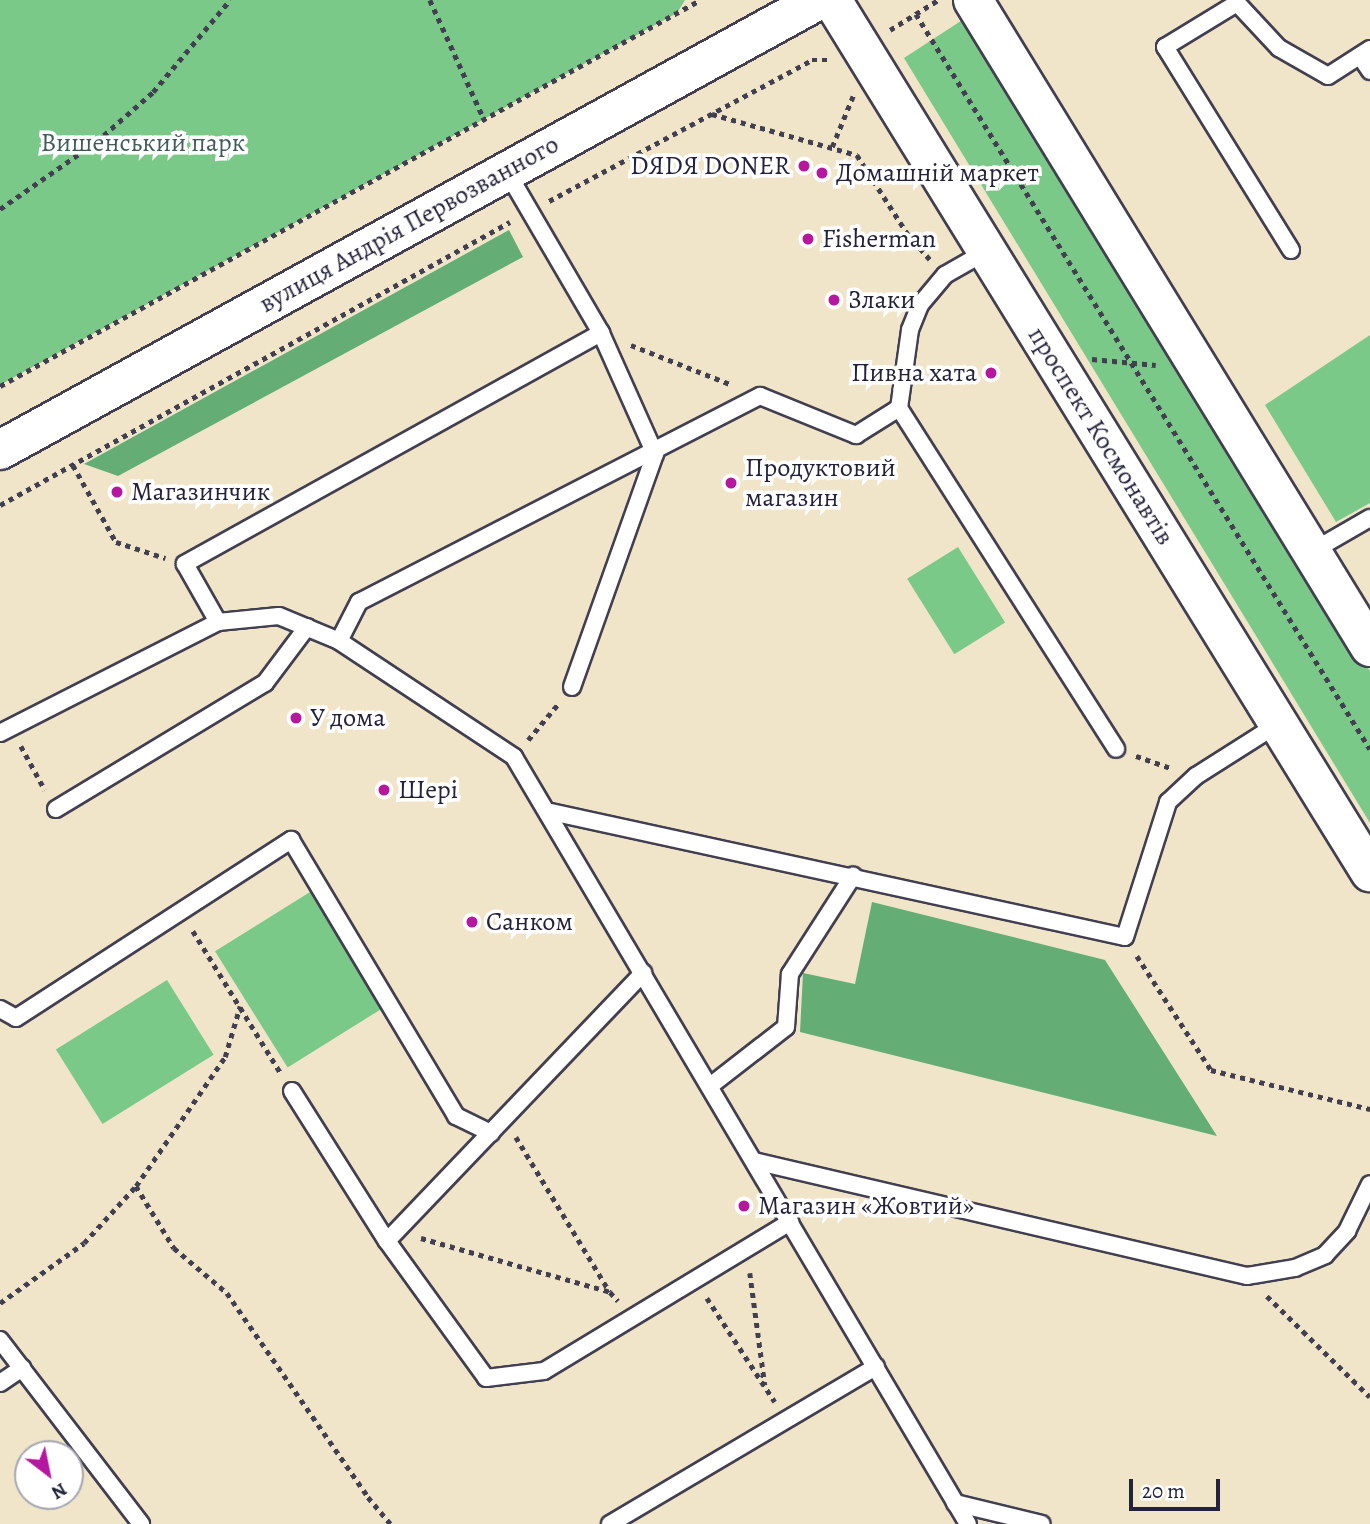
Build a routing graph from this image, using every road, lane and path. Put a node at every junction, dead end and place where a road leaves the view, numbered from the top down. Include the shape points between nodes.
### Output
1 (230, 0) edge
2 (430, 0) edge
3 (700, 0) edge
4 (819, 0) edge
5 (832, 0) edge
6 (938, 0) edge
7 (974, 0) edge
8 (916, 14) junction
9 (1365, 52) edge
10 (859, 66) junction
11 (1370, 71) edge
12 (711, 114) junction
13 (484, 119) junction
14 (832, 147) junction
15 (506, 170) junction
16 (0, 209) edge
17 (528, 212) junction
18 (1291, 250) dead end
19 (987, 251) junction
20 (945, 275) junction
21 (601, 332) junction
22 (1080, 358) dead end
23 (1131, 363) junction
24 (1199, 369) junction
25 (0, 385) edge
26 (760, 396) junction
27 (899, 408) junction
28 (0, 450) edge
29 (655, 454) junction
30 (73, 465) junction
31 (0, 505) edge
32 (1370, 518) edge
33 (1311, 552) junction
34 (185, 564) junction
35 (218, 622) junction
36 (307, 627) junction
37 (339, 641) junction
38 (1370, 647) edge
39 (572, 687) joint
40 (1278, 724) junction
41 (0, 733) edge
42 (1115, 749) joint
43 (1370, 749) edge
44 (514, 757) junction
45 (1196, 776) junction
46 (56, 809) dead end
47 (551, 813) junction
48 (1370, 872) edge
49 (853, 876) junction
50 (181, 911) junction
51 (1125, 937) junction
52 (643, 973) junction
53 (240, 1006) junction
54 (0, 1009) edge
55 (710, 1086) junction
56 (292, 1091) joint
57 (1370, 1109) edge
58 (505, 1119) junction
59 (491, 1133) junction
60 (754, 1161) junction
61 (1370, 1184) edge
62 (136, 1186) junction
63 (790, 1222) junction
64 (392, 1236) junction
65 (747, 1248) junction
66 (1247, 1276) junction
67 (695, 1280) junction
68 (610, 1292) junction
69 (0, 1303) edge
70 (633, 1317) junction
71 (0, 1340) edge
72 (22, 1367) junction
73 (876, 1367) junction
74 (0, 1383) edge
75 (765, 1386) junction
76 (1370, 1398) edge
77 (787, 1420) junction
78 (955, 1503) junction
79 (137, 1522) edge
80 (391, 1524) edge
81 (610, 1524) edge
82 (968, 1524) edge
83 (1042, 1524) edge

1 - 16 path via 153,92 96,142
2 - 13 path
3 - 13 path
4 - 15 street, вулиця Андрія Первозванного
5 - 10 street, проспект Космонавтів
6 - 8 path
7 - 24 street
8 - 10 path
8 - 23 path
9 - 11 lane
9 - 18 lane via 1328,76 1279,48 1237,3 1165,47
10 - 12 path via 842,60 812,60
10 - 14 path
10 - 19 street, проспект Космонавтів
12 - 14 path
12 - 17 path
13 - 25 path
14 - 20 path via 857,155 907,233
15 - 17 lane
15 - 28 street, вулиця Андрія Первозванного
17 - 21 lane
17 - 30 path
19 - 20 lane
19 - 40 street, проспект Космонавтів
20 - 27 lane via 920,305 910,330
21 - 26 path
21 - 29 lane
21 - 34 lane
22 - 23 path
23 - 24 path
23 - 43 path
24 - 33 street
26 - 27 lane via 856,435
26 - 29 lane
27 - 42 lane
29 - 37 lane via 359,602
29 - 39 lane
30 - 31 path
30 - 34 path via 116,541
32 - 33 lane
33 - 38 street
34 - 35 lane
35 - 36 lane via 279,615
35 - 41 lane
36 - 37 lane
36 - 46 lane via 265,683
37 - 44 lane
39 - 44 path
40 - 45 lane
40 - 48 street, проспект Космонавтів
42 - 45 path
44 - 47 lane
45 - 51 lane via 1168,802
47 - 49 lane
47 - 52 lane
49 - 51 lane
49 - 55 lane via 790,974 786,1027
50 - 53 path
50 - 54 lane via 16,1018
50 - 59 lane via 291,840 456,1116
51 - 57 path via 1211,1070
52 - 55 lane
52 - 58 lane
53 - 56 path
53 - 62 path via 225,1057
55 - 60 lane
56 - 64 lane
58 - 59 lane
58 - 68 path
59 - 64 lane
60 - 63 lane
60 - 66 lane
61 - 66 lane via 1347,1231 1325,1255 1295,1268
62 - 69 path via 84,1243
62 - 80 path via 174,1248 227,1293
63 - 65 lane
63 - 73 lane
64 - 68 path
64 - 70 lane via 486,1378 544,1371
65 - 67 lane
65 - 75 path
66 - 76 path
67 - 70 lane
67 - 75 path
68 - 70 path
71 - 72 lane
72 - 74 lane
72 - 79 lane
73 - 77 lane
73 - 78 lane
75 - 77 path
77 - 81 lane
78 - 82 lane
78 - 83 lane

